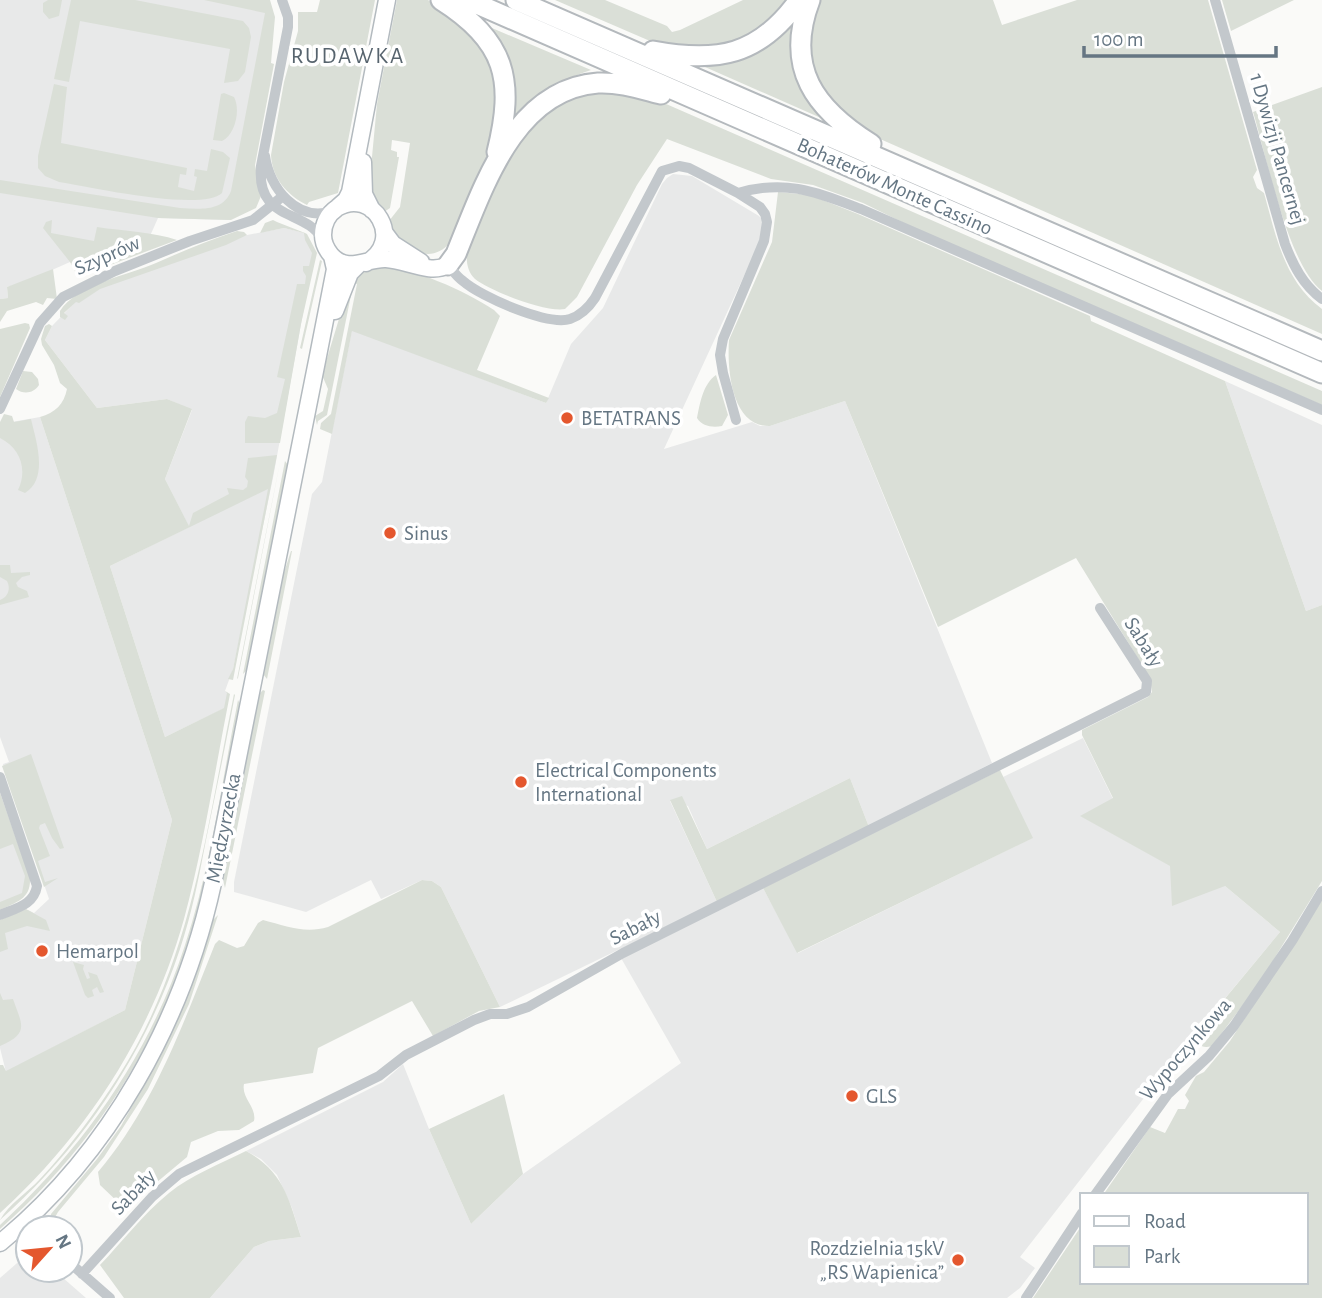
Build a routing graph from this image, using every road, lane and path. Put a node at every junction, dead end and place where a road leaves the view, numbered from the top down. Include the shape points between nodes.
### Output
1 (282, 0) edge
2 (441, 0) edge
3 (468, 0) edge
4 (516, 0) edge
5 (799, 0) edge
6 (810, 0) edge
7 (1214, 0) edge
8 (387, 2) edge
9 (618, 45) junction
10 (713, 107) junction
11 (363, 132) junction
12 (266, 139) junction
13 (494, 167) junction
14 (922, 177) junction
15 (738, 192) junction
16 (282, 196) junction
17 (273, 204) junction
18 (337, 209) junction
19 (372, 210) junction
20 (384, 232) junction
21 (328, 249) junction
22 (362, 264) junction
23 (440, 267) junction
24 (1322, 299) edge
25 (1322, 351) edge
26 (318, 356) junction
27 (1322, 373) edge
28 (0, 409) edge
29 (1322, 410) edge
30 (736, 420) dead end
31 (1100, 608) dead end
32 (0, 776) edge
33 (1322, 891) edge
34 (0, 915) edge
35 (1096, 1193) edge
36 (37, 1214) edge
37 (1080, 1216) edge
38 (84, 1272) edge
39 (84, 1276) edge
40 (110, 1298) edge
41 (1026, 1298) edge

1 - 12 street via 288,27
2 - 13 highway via 484,35 503,69 507,109
3 - 10 highway, Bohaterów Monte Cassino
4 - 9 highway, Bohaterów Monte Cassino
5 - 9 highway via 762,39 731,54 687,57
6 - 14 highway via 803,21 802,53 815,96 849,130
7 - 24 street, 1 Dywizji Pancernej via 1285,244 1302,278
8 - 11 main road
9 - 14 highway, Bohaterów Monte Cassino
10 - 13 highway via 612,83 571,88 530,115
10 - 27 highway, Bohaterów Monte Cassino
11 - 18 main road via 349,195
11 - 19 main road via 364,194
12 - 16 street via 269,174
12 - 17 street via 260,177
13 - 23 highway via 456,254
14 - 25 highway, Bohaterów Monte Cassino
15 - 23 street via 690,167 662,171 595,298 570,319 525,312 472,288
15 - 29 street via 770,186 813,191
15 - 30 street via 760,207 767,222 764,241 720,355
16 - 17 street, Szyprów
16 - 18 street via 316,213
17 - 21 street via 314,228
17 - 28 street, Szyprów via 253,220 128,266 63,297 40,323
18 - 19 main road via 354,203
18 - 21 main road via 324,225
19 - 20 main road via 381,219
20 - 22 main road via 380,251
20 - 23 main road via 393,244
21 - 22 main road via 343,263
21 - 26 main road, Międzyrzecka via 334,269
22 - 23 main road via 388,259
22 - 26 main road, Międzyrzecka via 351,270
26 - 36 main road, Międzyrzecka via 213,883 190,964 159,1039 119,1110
31 - 38 street, Sabały via 1147,681 1146,692 623,953 528,1007 474,1020 406,1055 379,1076 179,1174 166,1182
32 - 34 street via 37,886 31,901
33 - 35 street, Wypoczynkowa via 1234,1026 1209,1056 1177,1083
37 - 41 street
39 - 40 street

